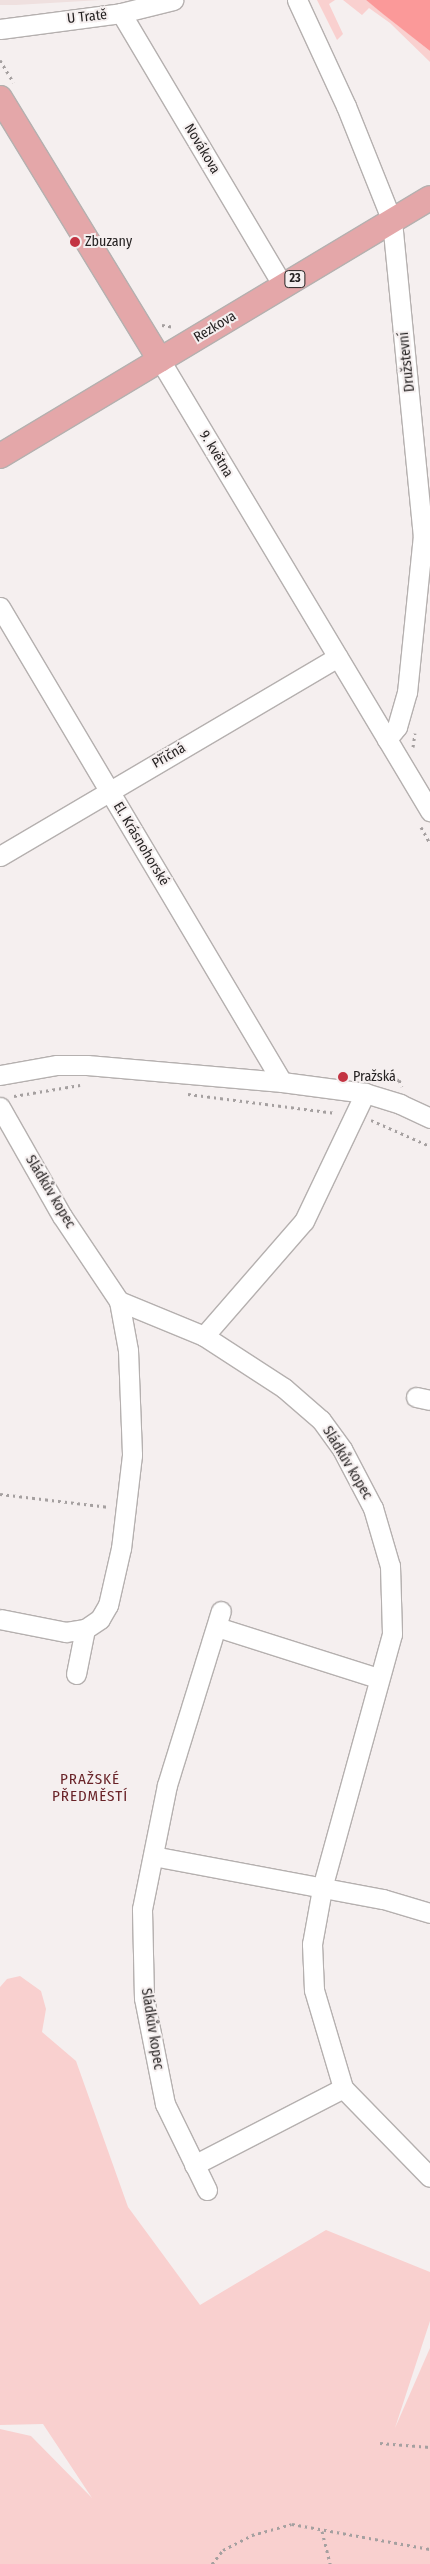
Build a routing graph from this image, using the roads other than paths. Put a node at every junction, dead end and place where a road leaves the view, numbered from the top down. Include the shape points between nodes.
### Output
1 (173, 0) edge
2 (297, 0) edge
3 (121, 13) junction
4 (0, 28) edge
5 (0, 98) edge
6 (430, 198) edge
7 (392, 221) junction
8 (283, 286) junction
9 (160, 360) junction
10 (0, 456) edge
11 (426, 535) edge
12 (0, 606) edge
13 (338, 657) junction
14 (387, 739) junction
15 (109, 791) junction
16 (430, 811) edge
17 (0, 856) edge
18 (0, 1074) edge
19 (282, 1082) junction
20 (365, 1093) junction
21 (4, 1102) edge
22 (430, 1118) edge
23 (119, 1301) junction
24 (204, 1336) junction
25 (0, 1619) edge
26 (85, 1629) junction
27 (76, 1674) dead end
28 (378, 1678) junction
29 (153, 1856) junction
30 (322, 1889) junction
31 (430, 1913) edge
32 (343, 2088) junction
33 (194, 2165) junction
34 (430, 2177) edge
35 (207, 2190) dead end

1 - 3 street, U Tratě
2 - 7 street, Družstevní
3 - 4 street, U Tratě
3 - 8 street, Novákova
5 - 9 main road, 9. května
6 - 7 main road, Rezkova / 23
7 - 8 main road, Rezkova / 23
7 - 11 street, Družstevní
8 - 9 main road, Rezkova / 23
9 - 10 main road, Rezkova / 23
9 - 13 street, 9. května
11 - 14 street, Družstevní via 407,692 397,727
12 - 15 street, El. Krásnohorské
13 - 14 street, 9. května
13 - 15 street, Příčná
14 - 16 street, 9. května
15 - 17 street, Příčná
15 - 19 street, El. Krásnohorské
18 - 19 street via 57,1065 87,1065
19 - 20 street
20 - 22 street
20 - 24 street via 304,1221
21 - 23 street, Sládkův kopec via 62,1216
23 - 24 street, Sládkův kopec
23 - 26 street, Sládkův kopec via 128,1350 132,1422 127,1509 108,1605 100,1619
24 - 28 street, Sládkův kopec via 284,1388 321,1420 342,1449 373,1508 390,1566 392,1634
25 - 26 street via 66,1632
26 - 27 street
28 - 29 street, Sládkův kopec via 219,1619 168,1785
28 - 30 street, Sládkův kopec
29 - 30 street
29 - 33 street, Sládkův kopec via 142,1909 144,1998 165,2104
30 - 31 street via 383,1899
30 - 32 street, Sládkův kopec via 312,1944 314,1990
32 - 33 street
32 - 34 street, Sládkův kopec
33 - 35 street, Sládkův kopec

